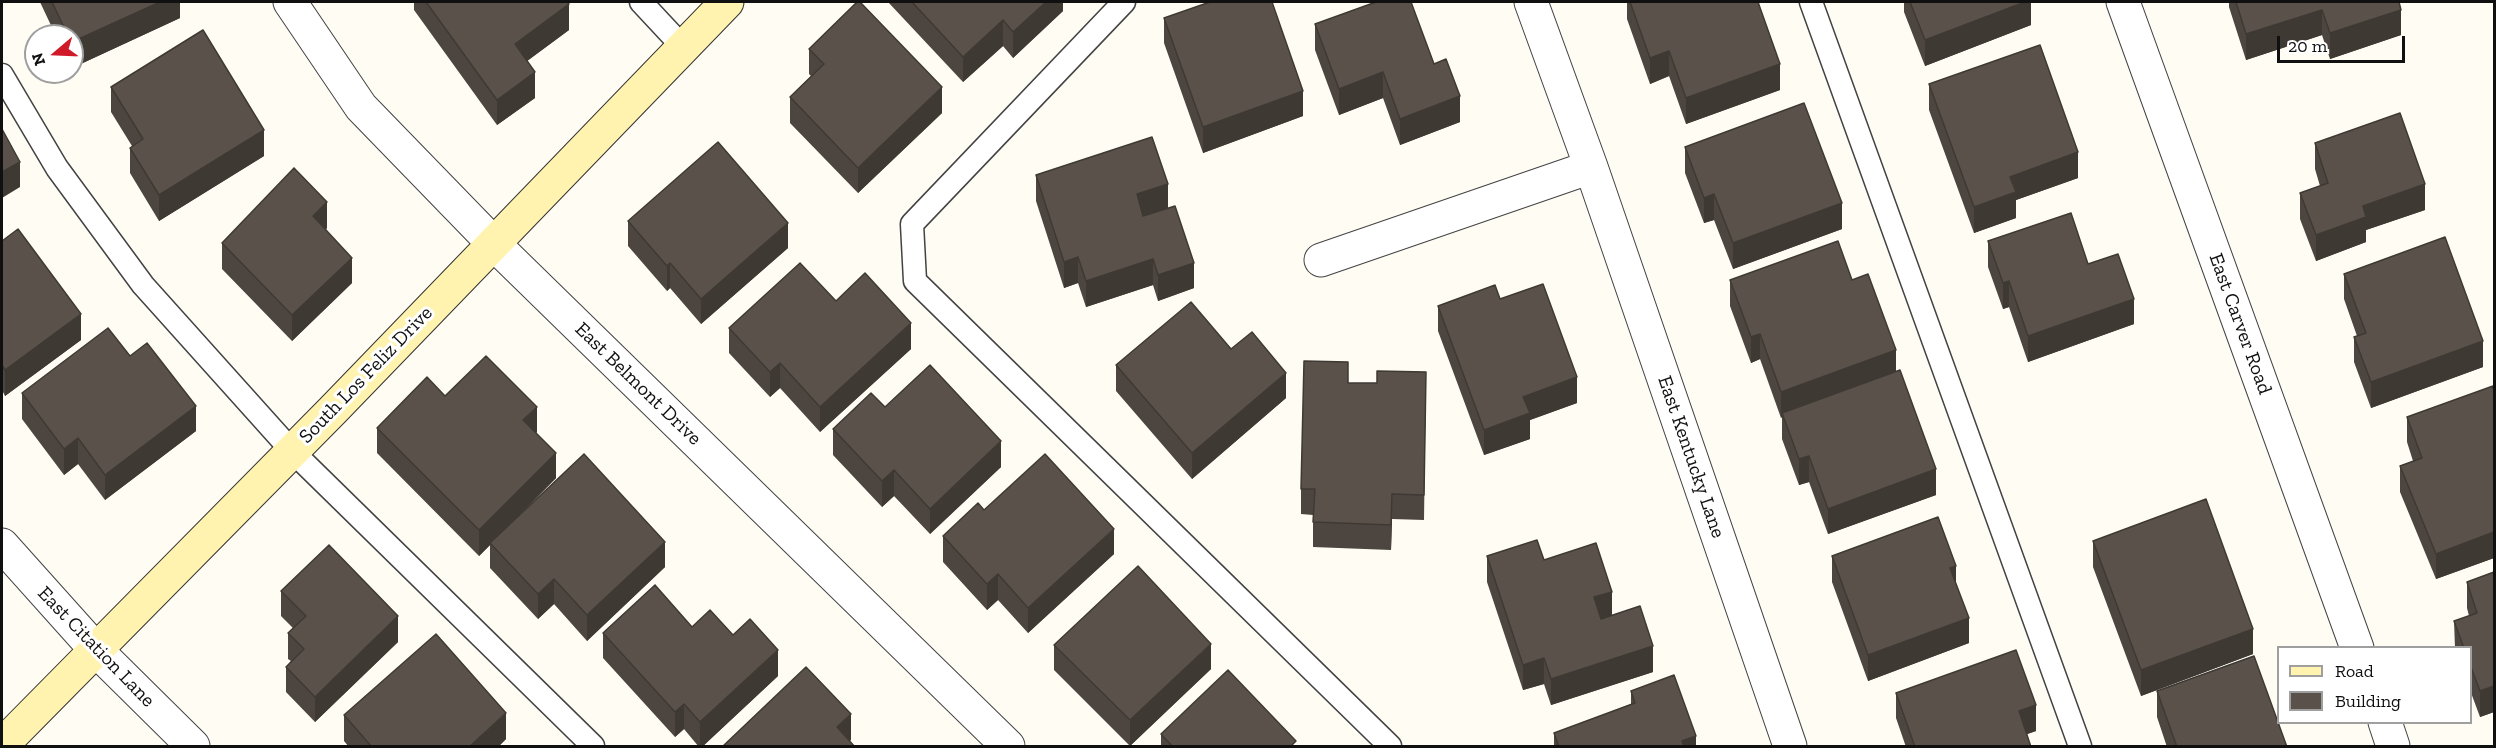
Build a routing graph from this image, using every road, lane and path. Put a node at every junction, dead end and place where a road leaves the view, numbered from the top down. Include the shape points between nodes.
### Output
1 (290, 2) edge
2 (641, 2) edge
3 (727, 2) edge
4 (1124, 2) edge
5 (1531, 2) edge
6 (1811, 2) edge
7 (2123, 2) edge
8 (683, 47) junction
9 (2, 75) edge
10 (1591, 167) junction
11 (494, 244) junction
12 (1321, 260) dead end
13 (292, 451) junction
14 (2, 545) edge
15 (2356, 646) edge
16 (97, 651) junction
17 (2385, 724) edge
18 (2, 745) edge
19 (193, 747) edge
20 (593, 747) edge
21 (1008, 747) edge
22 (1390, 747) edge
23 (1790, 747) edge
24 (2080, 747) edge
25 (2393, 747) edge

1 - 11 street, East Belmont Drive via 361,107
2 - 8 lane
3 - 8 street, South Los Feliz Drive
4 - 22 lane via 912,225 915,281
5 - 10 street, East Kentucky Lane
6 - 24 lane
7 - 15 street, East Carver Road
8 - 11 street, South Los Feliz Drive
9 - 13 lane via 57,168 143,285
10 - 12 street
10 - 23 street, East Kentucky Lane
11 - 13 street, South Los Feliz Drive
11 - 21 street, East Belmont Drive
13 - 16 street, South Los Feliz Drive
13 - 20 lane
14 - 16 street, East Citation Lane
16 - 18 street, South Los Feliz Drive
16 - 19 street, East Citation Lane
17 - 25 street

